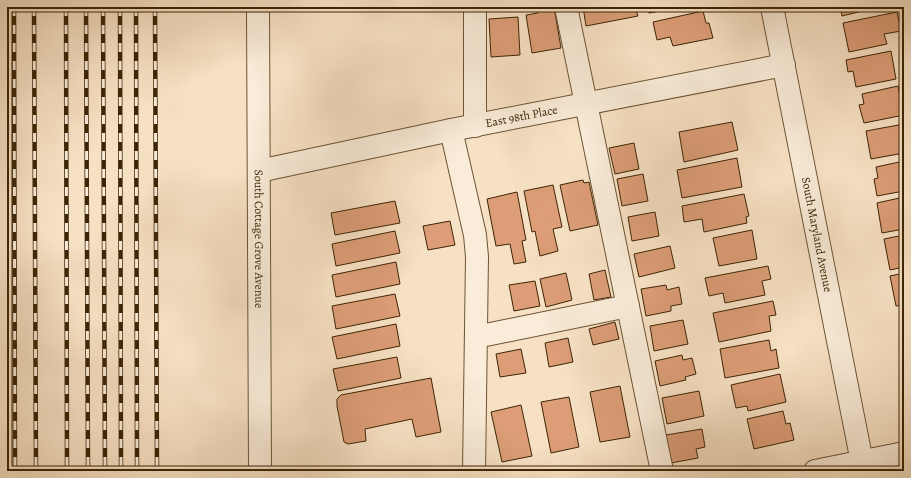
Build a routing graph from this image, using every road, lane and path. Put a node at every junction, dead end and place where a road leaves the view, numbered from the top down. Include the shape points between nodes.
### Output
1 (258, 7) edge
2 (475, 7) edge
3 (566, 7) edge
4 (772, 7) edge
5 (784, 65) junction
6 (586, 104) junction
7 (475, 126) junction
8 (451, 130) junction
9 (259, 171) junction
10 (628, 306) junction
11 (476, 337) junction
12 (904, 453) edge
13 (862, 462) junction
14 (260, 471) edge
15 (474, 471) edge
16 (662, 471) edge
17 (815, 471) edge

1 - 9 street, South Cottage Grove Avenue
2 - 7 street
3 - 6 street
4 - 5 street, South Maryland Avenue
5 - 6 street, East 98th Place
5 - 13 street, South Maryland Avenue
6 - 7 street, East 98th Place
6 - 10 street
7 - 8 street, East 98th Place
8 - 9 street, East 98th Place
8 - 11 street via 475,235
9 - 14 street, South Cottage Grove Avenue
10 - 11 street
10 - 16 street
11 - 15 street
12 - 13 street
13 - 17 street

